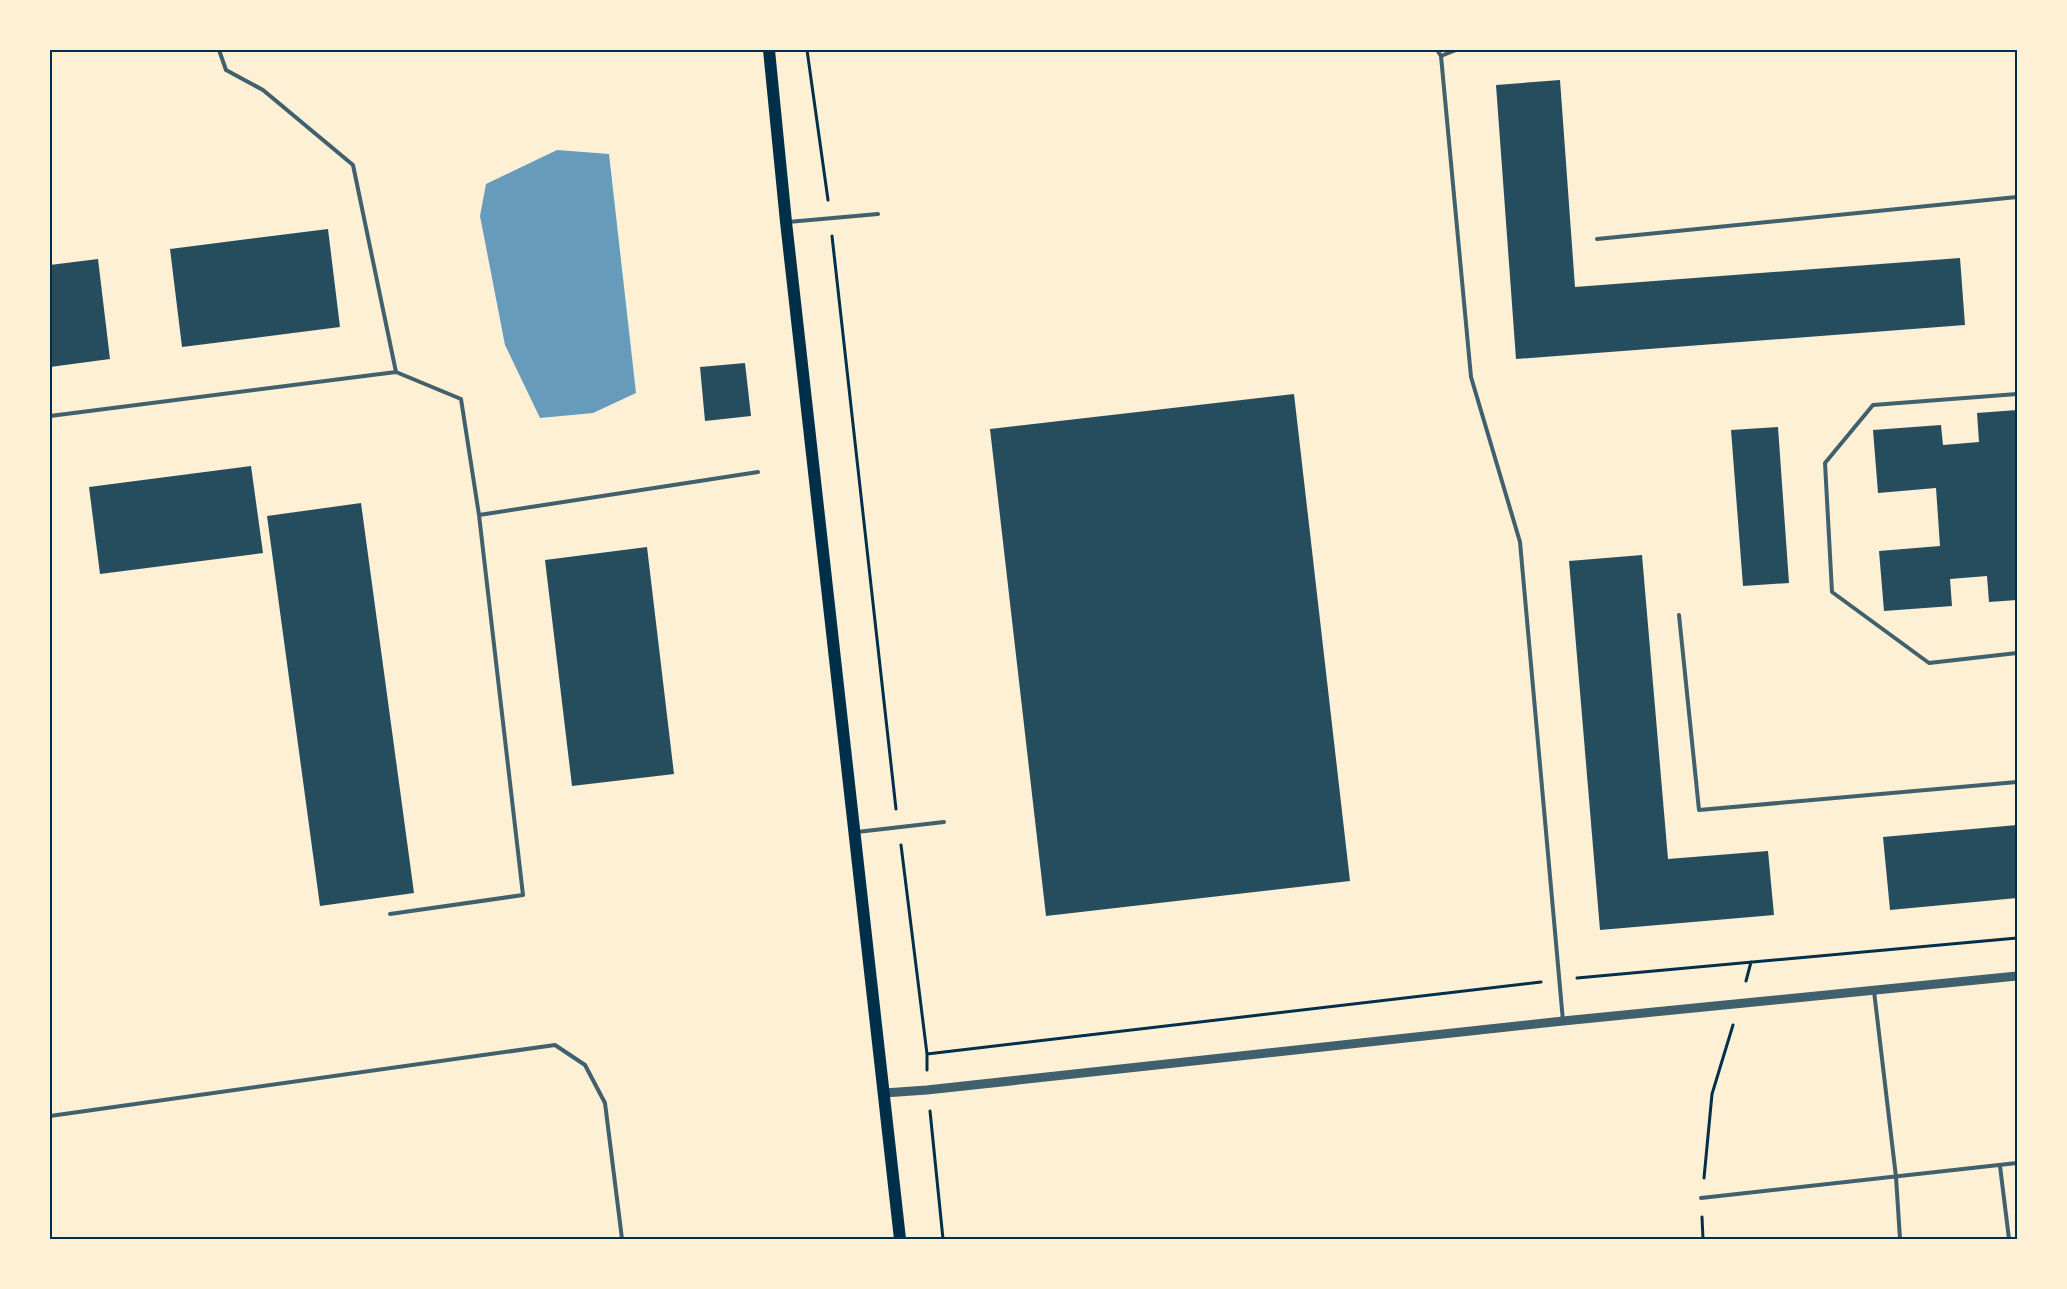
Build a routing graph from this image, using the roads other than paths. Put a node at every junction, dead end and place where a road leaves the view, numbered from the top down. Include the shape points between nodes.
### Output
1 (219, 50) edge
2 (769, 50) edge
3 (1437, 50) edge
4 (1456, 50) edge
5 (1441, 56) junction
6 (2017, 197) edge
7 (878, 214) dead end
8 (786, 222) junction
9 (1597, 239) dead end
10 (396, 372) junction
11 (2017, 394) edge
12 (50, 416) edge
13 (758, 472) dead end
14 (479, 515) junction
15 (1679, 615) dead end
16 (2017, 653) edge
17 (2017, 782) edge
18 (944, 822) dead end
19 (855, 833) junction
20 (390, 914) dead end
21 (2017, 976) edge
22 (1874, 991) junction
23 (1563, 1021) junction
24 (884, 1092) junction
25 (50, 1116) edge
26 (2017, 1164) edge
27 (2000, 1166) junction
28 (1896, 1177) junction
29 (1702, 1198) road end
30 (622, 1239) edge
31 (900, 1239) edge
32 (1900, 1239) edge
33 (2009, 1239) edge

1 - 10 lane via 226,70 263,90 353,165
2 - 8 main road
3 - 5 lane
4 - 5 lane
5 - 23 lane via 1471,377 1520,542
6 - 9 lane
7 - 8 lane
8 - 19 main road
10 - 12 lane
10 - 14 lane via 461,399
11 - 16 lane via 1873,405 1825,462 1832,592 1929,663
13 - 14 lane
14 - 20 lane via 523,895
15 - 17 lane via 1699,810
18 - 19 lane
19 - 24 main road
21 - 22 street
22 - 23 street
22 - 28 lane
23 - 24 street
24 - 31 main road
25 - 30 lane via 555,1045 585,1065 605,1103
26 - 27 lane
27 - 28 lane
27 - 33 lane
28 - 29 lane
28 - 32 lane

